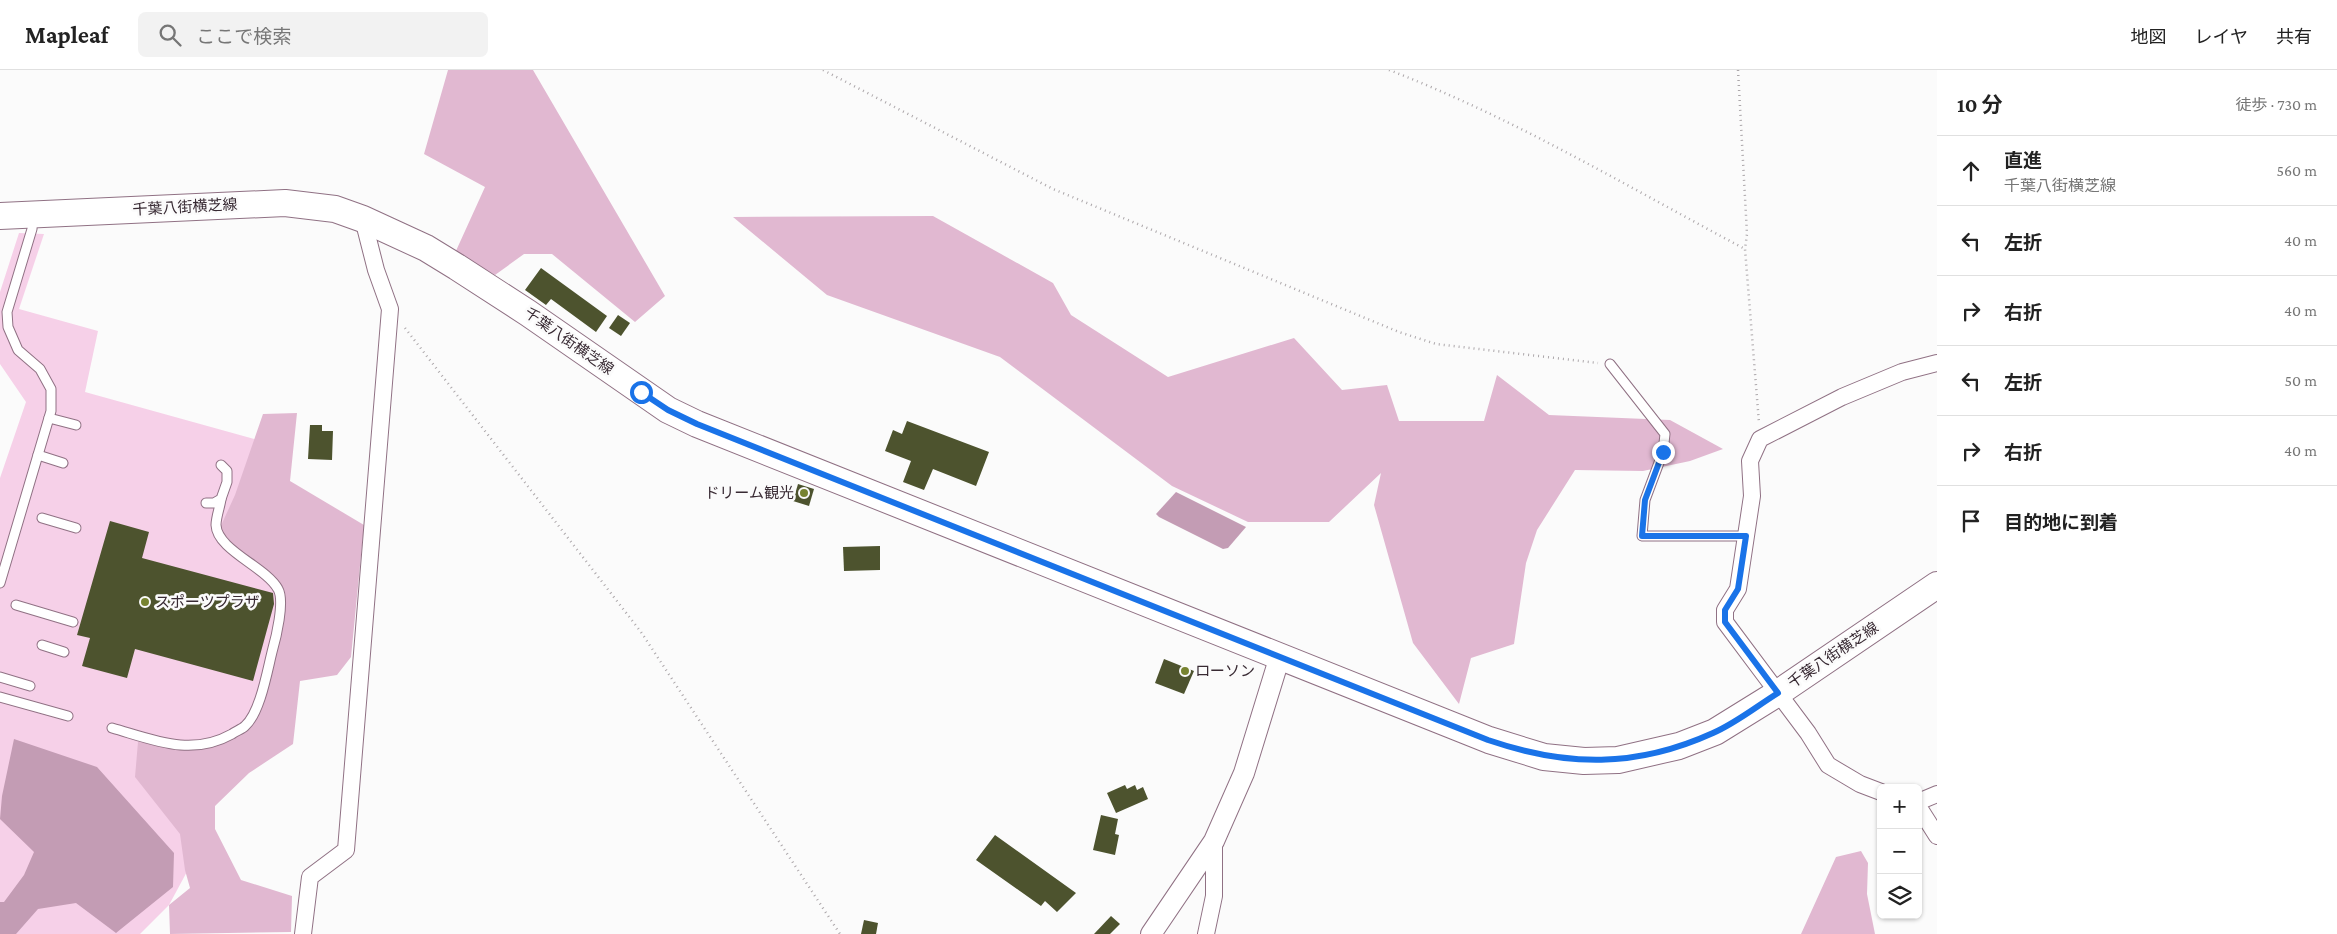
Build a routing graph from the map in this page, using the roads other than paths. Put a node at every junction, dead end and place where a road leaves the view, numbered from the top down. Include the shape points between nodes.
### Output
1 (33, 214) junction
2 (0, 216) edge
3 (363, 219) junction
4 (1937, 363) edge
5 (1610, 364) road end
6 (49, 418) junction
7 (76, 425) dead end
8 (38, 455) junction
9 (63, 463) dead end
10 (221, 464) dead end
11 (222, 499) junction
12 (206, 503) dead end
13 (42, 518) dead end
14 (76, 528) dead end
15 (1746, 536) junction
16 (0, 583) edge
17 (1937, 585) edge
18 (16, 605) dead end
19 (73, 622) dead end
20 (42, 645) dead end
21 (64, 652) dead end
22 (1280, 656) junction
23 (0, 677) edge
24 (30, 686) dead end
25 (1778, 693) junction
26 (0, 697) edge
27 (68, 716) dead end
28 (112, 728) dead end
29 (1877, 790) edge
30 (1937, 794) edge
31 (1922, 800) edge
32 (1922, 812) edge
33 (1937, 836) edge
34 (1214, 841) junction
35 (303, 934) edge
36 (1152, 934) edge
37 (1206, 934) edge

1 - 2 main road, 千葉八街横芝線
1 - 3 main road, 千葉八街横芝線 via 285,203 334,209
1 - 6 lane via 32,229 7,312 8,328 18,350 40,369 51,389
3 - 22 main road, 千葉八街横芝線 via 426,248 457,267 668,410 697,424
3 - 35 street via 390,309 346,850 310,877
4 - 15 street via 1902,372 1842,397 1760,439 1750,461 1752,496
5 - 15 lane via 1665,434 1663,452 1645,500 1642,536
6 - 7 lane
6 - 8 lane
8 - 9 lane
8 - 16 lane
10 - 11 lane via 227,471
11 - 12 lane
11 - 28 lane via 216,525 220,538 279,590 275,643 260,701 246,726 218,741 196,746 170,744
13 - 14 lane
15 - 25 street via 1738,589 1725,610 1725,622
17 - 25 main road, 千葉八街横芝線
18 - 19 lane
20 - 21 lane
22 - 25 main road, 千葉八街横芝線 via 1496,743 1544,757 1584,761 1618,760 1679,746 1715,732
22 - 34 street via 1244,773
23 - 24 lane
25 - 29 street via 1828,765
26 - 27 lane
30 - 31 street
32 - 33 street
34 - 36 street
34 - 37 street via 1214,896

